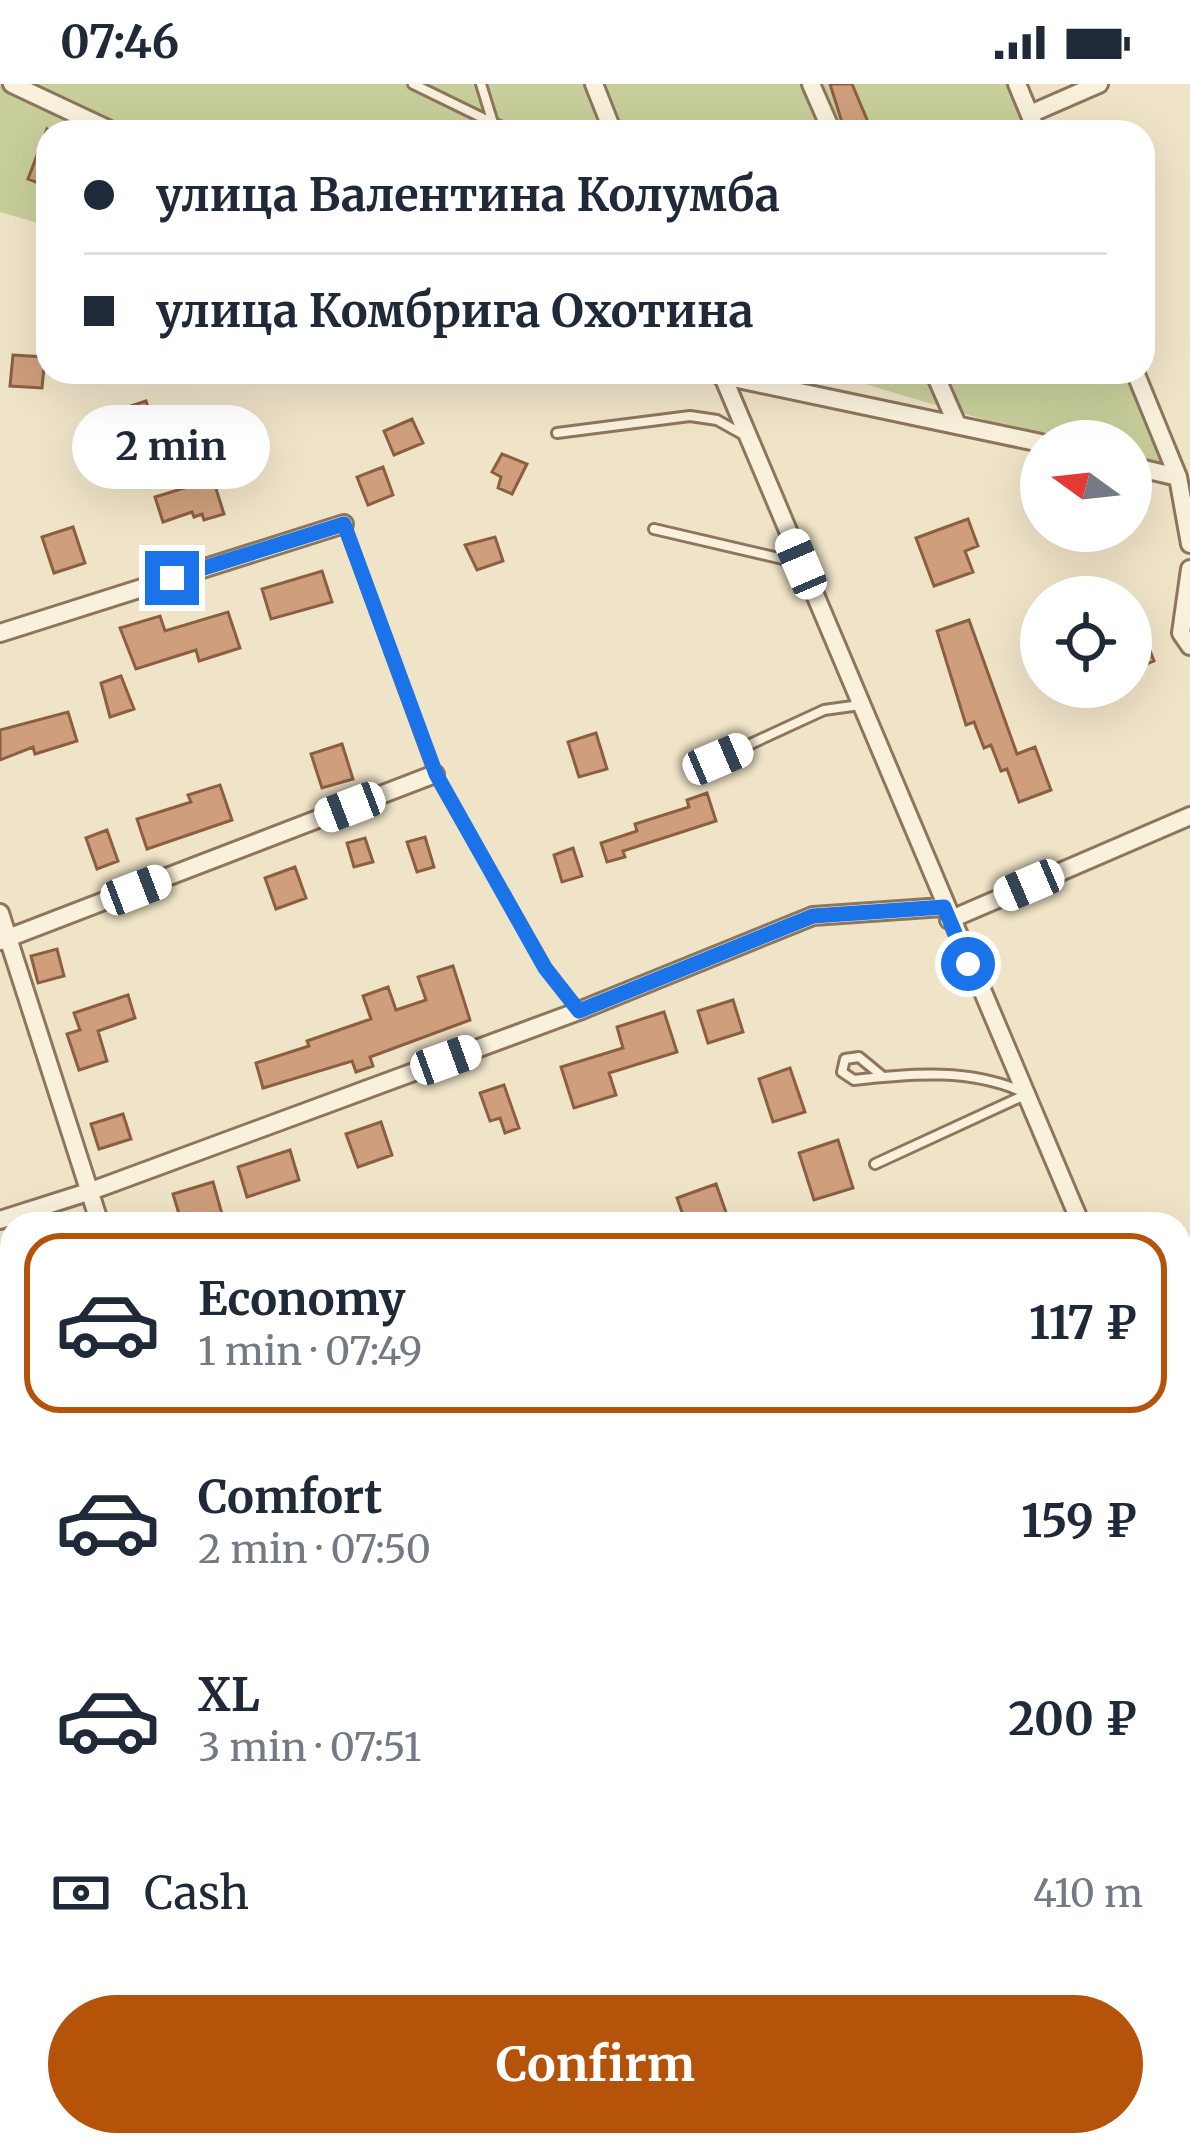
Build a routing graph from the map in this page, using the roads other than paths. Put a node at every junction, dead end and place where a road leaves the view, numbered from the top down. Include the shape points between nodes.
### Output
1 (13, 84) edge
2 (413, 84) edge
3 (481, 84) edge
4 (593, 84) edge
5 (811, 84) edge
6 (1018, 84) edge
7 (1099, 84) edge
8 (1030, 114) junction
9 (89, 120) edge
10 (487, 120) edge
11 (492, 120) edge
12 (608, 120) edge
13 (827, 120) edge
14 (1032, 120) edge
15 (723, 384) edge
16 (771, 384) edge
17 (939, 384) edge
18 (1140, 384) edge
19 (956, 422) junction
20 (557, 433) dead end
21 (748, 437) junction
22 (1020, 438) edge
23 (1152, 471) edge
24 (1178, 477) junction
25 (344, 524) joint
26 (654, 530) dead end
27 (1190, 544) edge
28 (801, 564) junction
29 (1190, 568) edge
30 (0, 633) edge
31 (1190, 646) edge
32 (861, 705) junction
33 (718, 759) dead end
34 (436, 774) junction
35 (1190, 816) edge
36 (0, 913) edge
37 (946, 913) junction
38 (4, 940) edge
39 (579, 1011) junction
40 (882, 1076) junction
41 (1027, 1094) junction
42 (874, 1164) dead end
43 (91, 1191) junction
44 (25, 1212) edge
45 (97, 1212) edge
46 (1076, 1212) edge

1 - 9 street
2 - 10 lane
3 - 11 lane
4 - 12 street
5 - 13 street
6 - 8 street
7 - 8 street
8 - 14 street
15 - 21 street
16 - 19 street
17 - 19 street
18 - 24 street
19 - 22 street
20 - 21 lane via 690,416
21 - 28 street
23 - 24 street
24 - 27 street
25 - 30 street
25 - 34 lane
26 - 28 lane
28 - 32 street
29 - 31 street via 1180,633
32 - 33 lane via 824,710
32 - 37 street
34 - 38 street
34 - 39 lane via 545,968
35 - 37 street
36 - 38 street
37 - 39 street via 813,916
37 - 41 street
38 - 43 street
39 - 43 street
40 - 40 lane via 854,1080 842,1072 845,1059 859,1057
40 - 41 lane via 974,1076
41 - 42 lane
41 - 46 street
43 - 44 street
43 - 45 street

